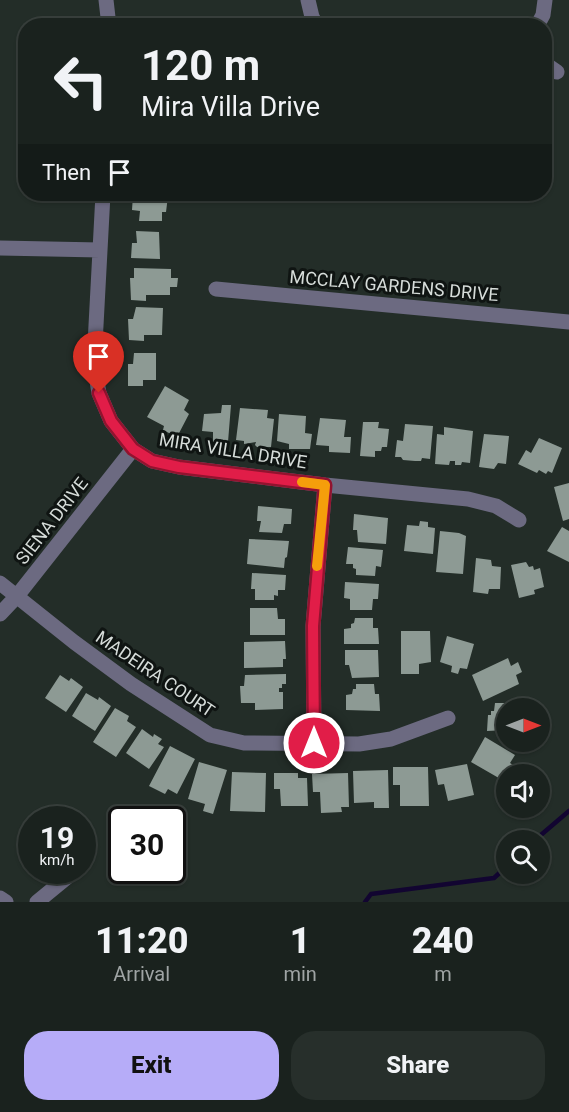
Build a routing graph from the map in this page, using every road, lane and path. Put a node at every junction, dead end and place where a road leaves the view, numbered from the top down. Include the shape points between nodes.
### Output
1 (106, 0) edge
2 (308, 0) edge
3 (545, 0) edge
4 (108, 18) edge
5 (313, 18) edge
6 (541, 18) edge
7 (103, 201) edge
8 (0, 248) edge
9 (100, 250) junction
10 (216, 289) dead end
11 (569, 322) edge
12 (133, 449) junction
13 (325, 485) junction
14 (519, 520) dead end
15 (0, 583) edge
16 (17, 596) junction
17 (0, 614) edge
18 (448, 718) dead end
19 (314, 743) junction
20 (59, 884) edge
21 (0, 898) edge
22 (6, 902) edge
23 (37, 902) edge

1 - 4 street
2 - 5 street
3 - 6 street
7 - 9 street, MIRA VILLA DRIVE
8 - 9 street
9 - 12 street, MIRA VILLA DRIVE via 94,363 99,393 111,421
10 - 11 street, MCCLAY GARDENS DRIVE
12 - 13 street, MIRA VILLA DRIVE via 152,461 179,467
12 - 16 street, SIENA DRIVE
13 - 14 street, MIRA VILLA DRIVE via 468,499 496,506
13 - 19 street via 313,626
15 - 16 street, MADEIRA COURT
16 - 17 street, SIENA DRIVE
16 - 19 street, MADEIRA COURT via 131,684 210,735 244,743
18 - 19 street, MADEIRA COURT via 375,742
20 - 23 street
21 - 22 street

